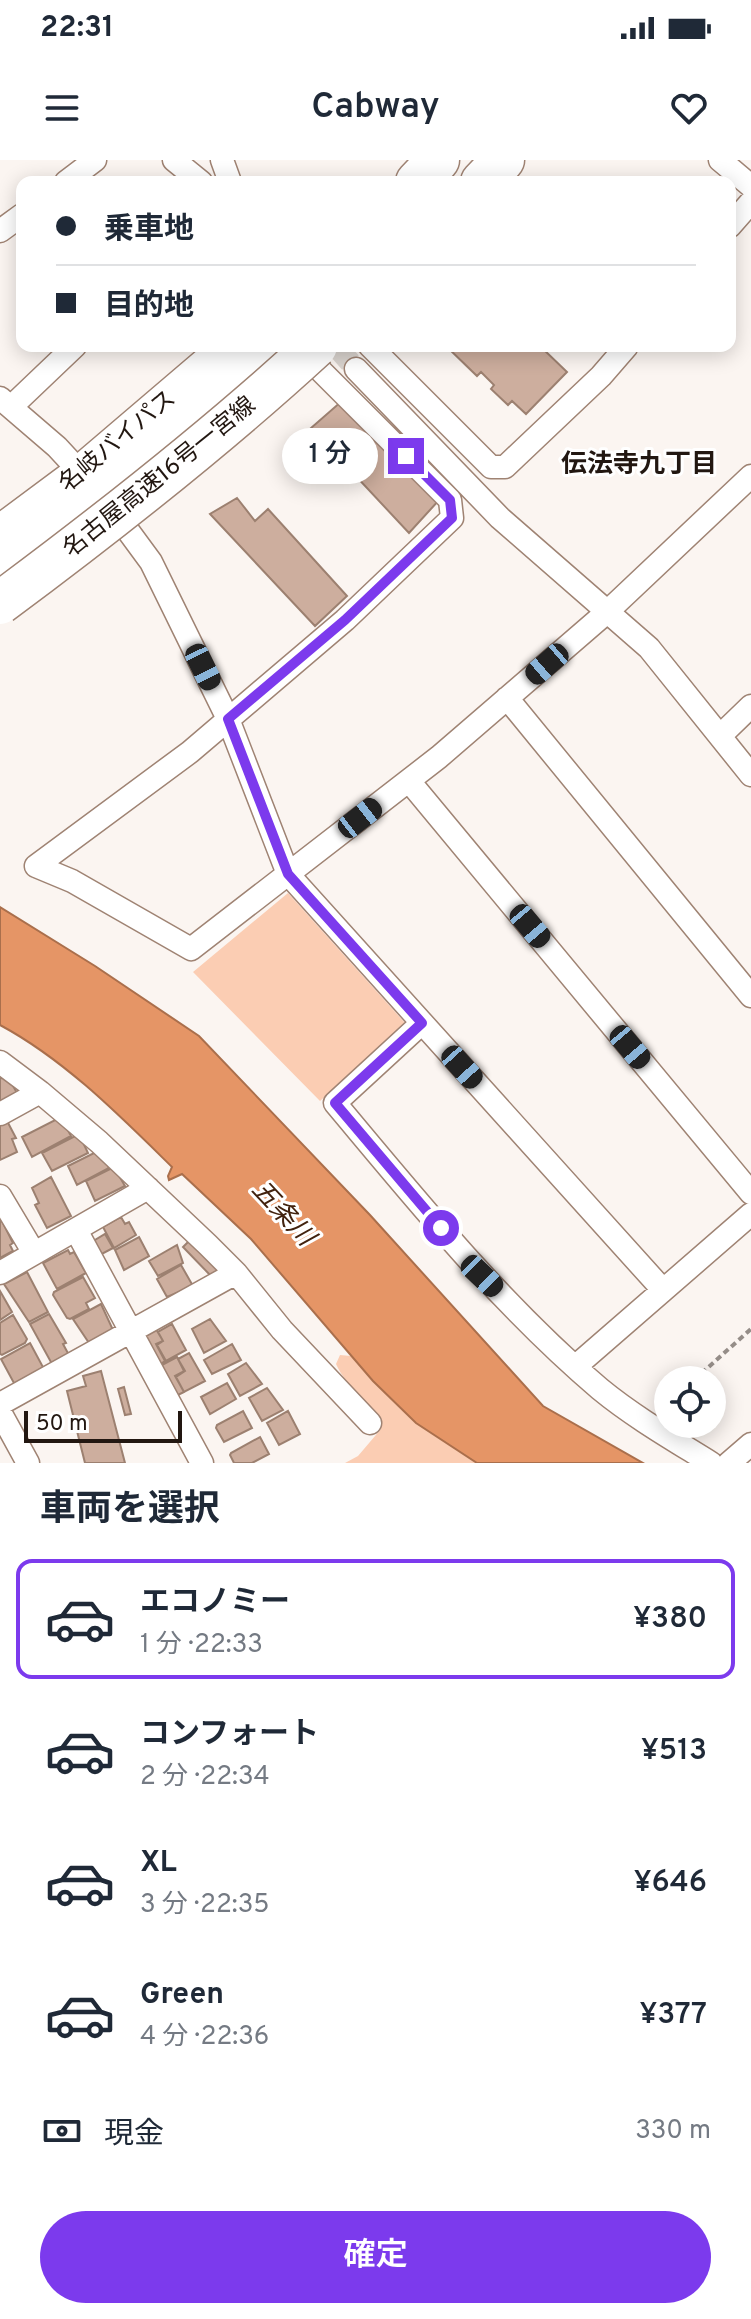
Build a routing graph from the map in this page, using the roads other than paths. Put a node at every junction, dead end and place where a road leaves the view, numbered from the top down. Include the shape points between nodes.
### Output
1 (95, 160) edge
2 (174, 160) edge
3 (431, 160) edge
4 (440, 160) edge
5 (477, 160) edge
6 (503, 160) edge
7 (525, 160) edge
8 (720, 160) edge
9 (74, 176) edge
10 (194, 176) edge
11 (416, 176) edge
12 (423, 176) edge
13 (464, 176) edge
14 (488, 176) edge
15 (509, 176) edge
16 (751, 186) edge
17 (751, 202) edge
18 (736, 219) edge
19 (68, 352) edge
20 (225, 352) edge
21 (236, 352) edge
22 (272, 352) edge
23 (376, 352) tunnel mouth
24 (622, 352) edge
25 (327, 355) edge
26 (6, 402) edge
27 (82, 474) junction
28 (751, 476) edge
29 (141, 516) junction
30 (0, 535) edge
31 (0, 550) edge
32 (0, 574) edge
33 (0, 603) edge
34 (607, 612) junction
35 (0, 624) edge
36 (507, 698) junction
37 (751, 706) edge
38 (228, 719) junction
39 (720, 736) junction
40 (751, 775) edge
41 (409, 781) junction
42 (288, 874) junction
43 (751, 996) edge
44 (422, 1023) junction
45 (0, 1062) edge
46 (40, 1092) junction
47 (0, 1114) edge
48 (148, 1188) junction
49 (751, 1193) edge
50 (0, 1196) edge
51 (751, 1214) edge
52 (76, 1230) junction
53 (34, 1253) junction
54 (0, 1273) edge
55 (236, 1273) junction
56 (663, 1290) junction
57 (131, 1331) junction
58 (576, 1366) junction
59 (0, 1404) edge
60 (0, 1412) edge
61 (370, 1423) dead end
62 (751, 1444) edge
63 (28, 1463) edge
64 (202, 1463) edge
65 (711, 1463) edge
66 (729, 1463) edge

1 - 9 street
2 - 10 street
3 - 11 highway
4 - 12 highway
5 - 13 highway
6 - 14 highway
7 - 15 highway
8 - 16 street
17 - 18 street
19 - 26 street
20 - 27 highway, 名岐バイパス
21 - 31 highway, 名古屋高速16号一宮線
22 - 32 highway via 93,507
23 - 24 street via 491,467 505,467
25 - 29 highway via 234,413
25 - 33 highway, 名古屋高速16号一宮線, bridge via 256,402
25 - 34 street
25 - 38 street via 450,500 452,518 345,620
26 - 27 street
27 - 30 highway, 名岐バイパス
28 - 34 street
29 - 35 highway
29 - 38 street via 151,562
34 - 36 street
34 - 39 street via 649,648
36 - 41 street
36 - 43 street
37 - 39 street
38 - 42 street
38 - 42 street via 36,866 191,949
39 - 40 street
41 - 42 street
41 - 49 street
42 - 44 street
44 - 56 street
44 - 58 street via 335,1103 482,1276
45 - 46 street
46 - 47 street
46 - 48 street
48 - 52 street
48 - 55 street
50 - 53 street
51 - 56 street
52 - 53 street
52 - 57 street
53 - 54 street
55 - 57 street
55 - 61 street
56 - 58 street
57 - 59 street
57 - 64 street
58 - 65 street via 646,1422
60 - 63 street
62 - 66 street

